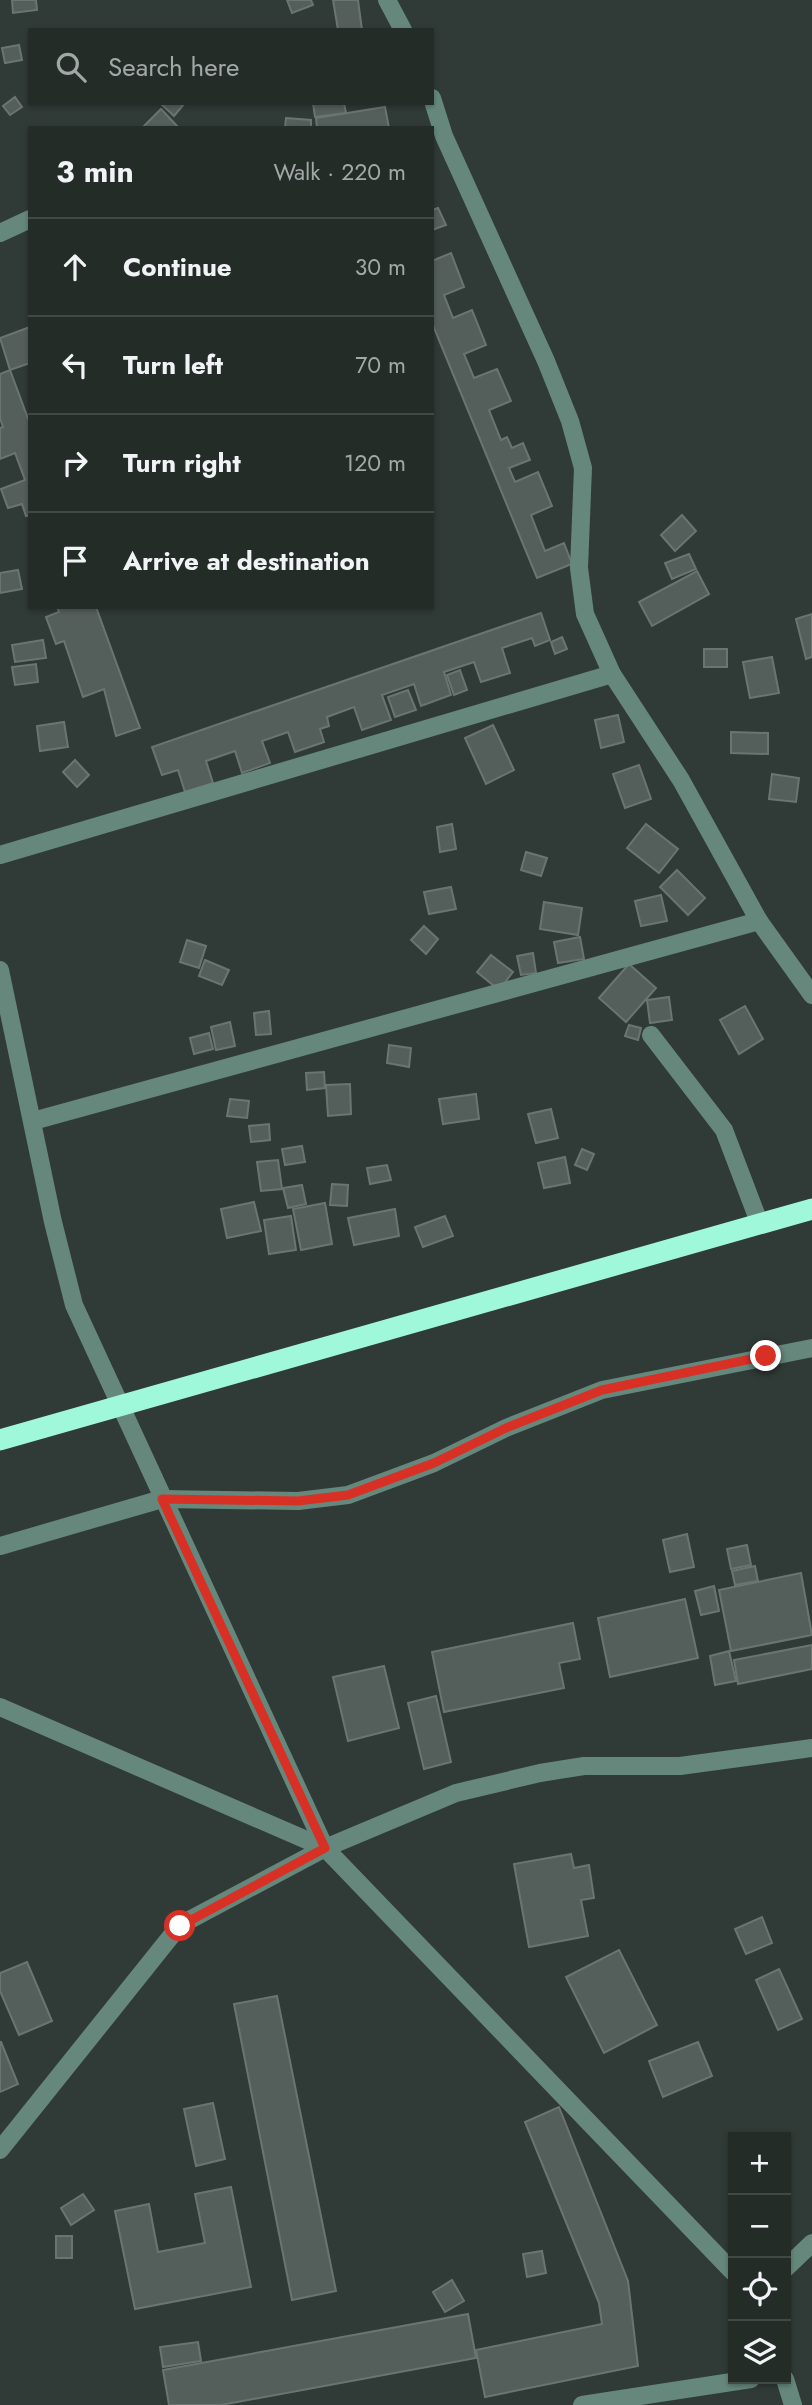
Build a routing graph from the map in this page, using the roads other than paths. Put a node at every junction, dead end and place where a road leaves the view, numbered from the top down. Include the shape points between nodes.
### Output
1 (387, 0) edge
2 (402, 28) edge
3 (433, 105) edge
4 (438, 136) edge
5 (28, 220) edge
6 (0, 233) edge
7 (612, 674) junction
8 (0, 855) edge
9 (759, 920) junction
10 (0, 970) edge
11 (812, 995) edge
12 (652, 1035) dead end
13 (33, 1121) junction
14 (812, 1209) edge
15 (759, 1222) junction
16 (812, 1348) edge
17 (118, 1406) junction
18 (0, 1440) edge
19 (162, 1499) junction
20 (0, 1546) edge
21 (0, 1707) edge
22 (812, 1748) edge
23 (325, 1848) junction
24 (0, 2150) edge
25 (812, 2243) edge
26 (791, 2263) edge
27 (728, 2267) edge
28 (728, 2383) edge
29 (787, 2384) edge
30 (582, 2405) edge
31 (793, 2405) edge

1 - 2 street
3 - 4 street
4 - 7 street via 570,421 583,468 579,568 585,614
5 - 6 street
7 - 8 street
7 - 9 street via 681,780
9 - 11 street
9 - 13 street
10 - 13 street
12 - 15 street via 724,1130
13 - 17 street via 74,1305
14 - 15 highway
15 - 17 highway
16 - 19 street via 602,1390 348,1495 298,1501
17 - 18 highway
17 - 19 street
19 - 20 street
19 - 23 street
21 - 23 street
22 - 23 street via 680,1766 584,1766 540,1773 456,1793
23 - 24 street via 180,1926
23 - 27 street
25 - 26 street
28 - 30 street
29 - 31 street

